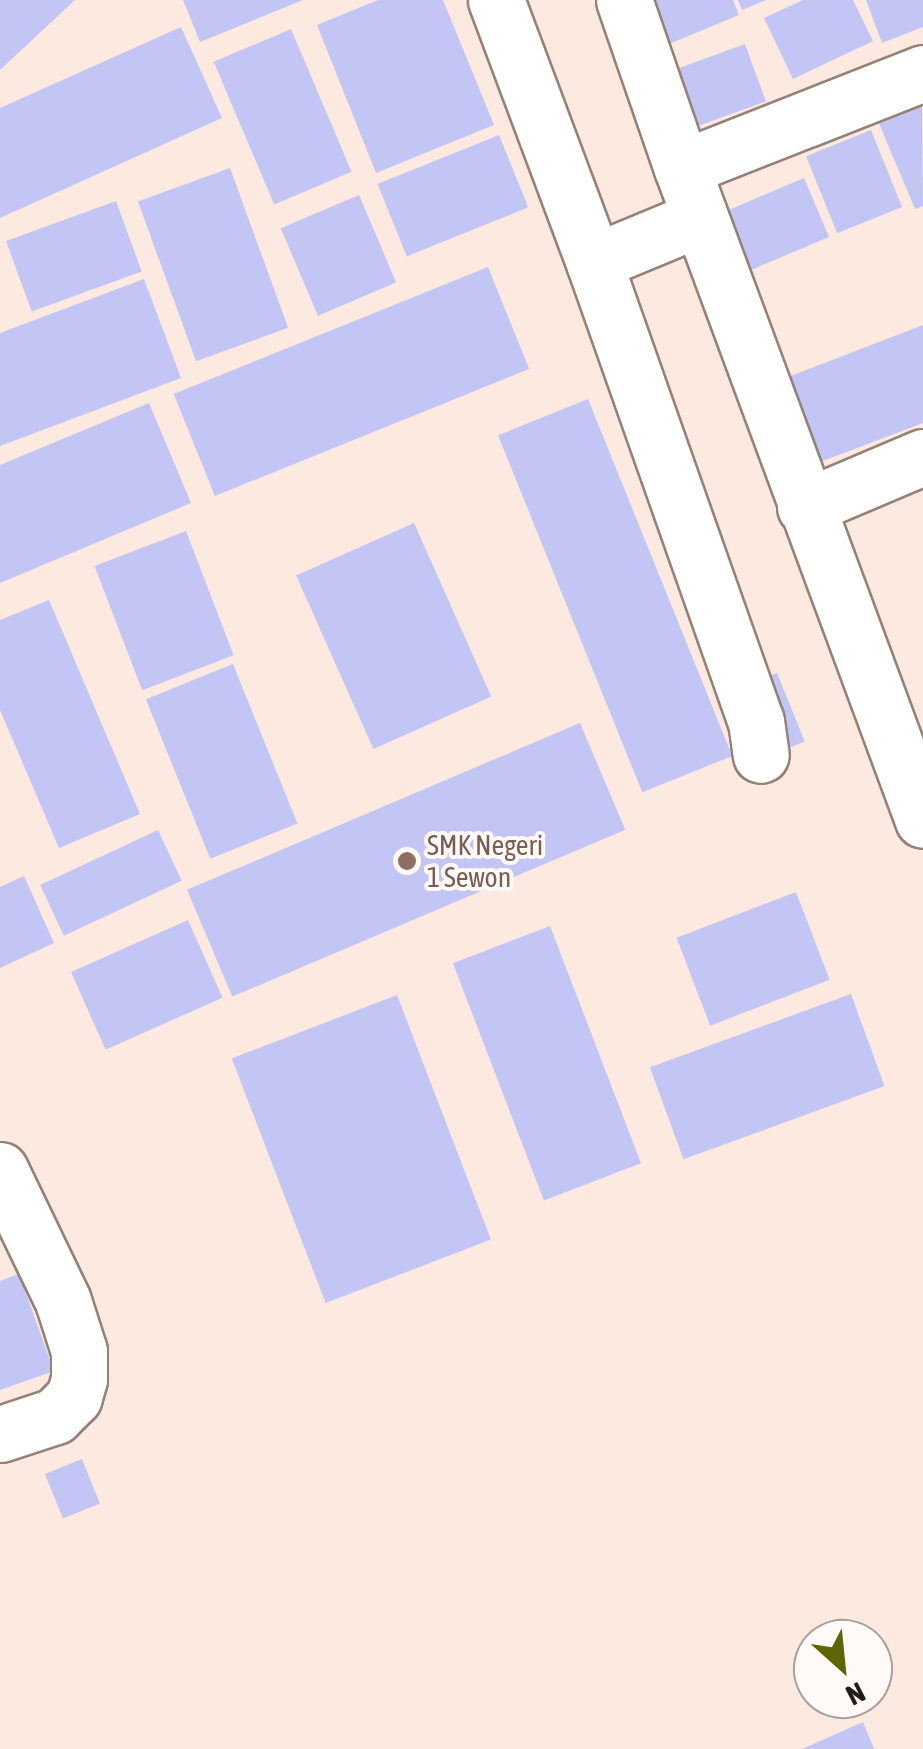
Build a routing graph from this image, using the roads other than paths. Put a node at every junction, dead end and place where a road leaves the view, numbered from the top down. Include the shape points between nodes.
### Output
1 (496, 0) edge
2 (624, 0) edge
3 (923, 73) edge
4 (691, 193) junction
5 (594, 262) junction
6 (923, 457) edge
7 (805, 507) junction
8 (761, 754) dead end
9 (920, 803) edge
10 (0, 1170) edge
11 (0, 1434) edge

1 - 5 street
2 - 4 street
3 - 4 street
4 - 5 street
4 - 7 street
5 - 8 street via 756,720
6 - 7 street
7 - 9 street
10 - 11 street via 63,1301 79,1351 74,1397 55,1416

